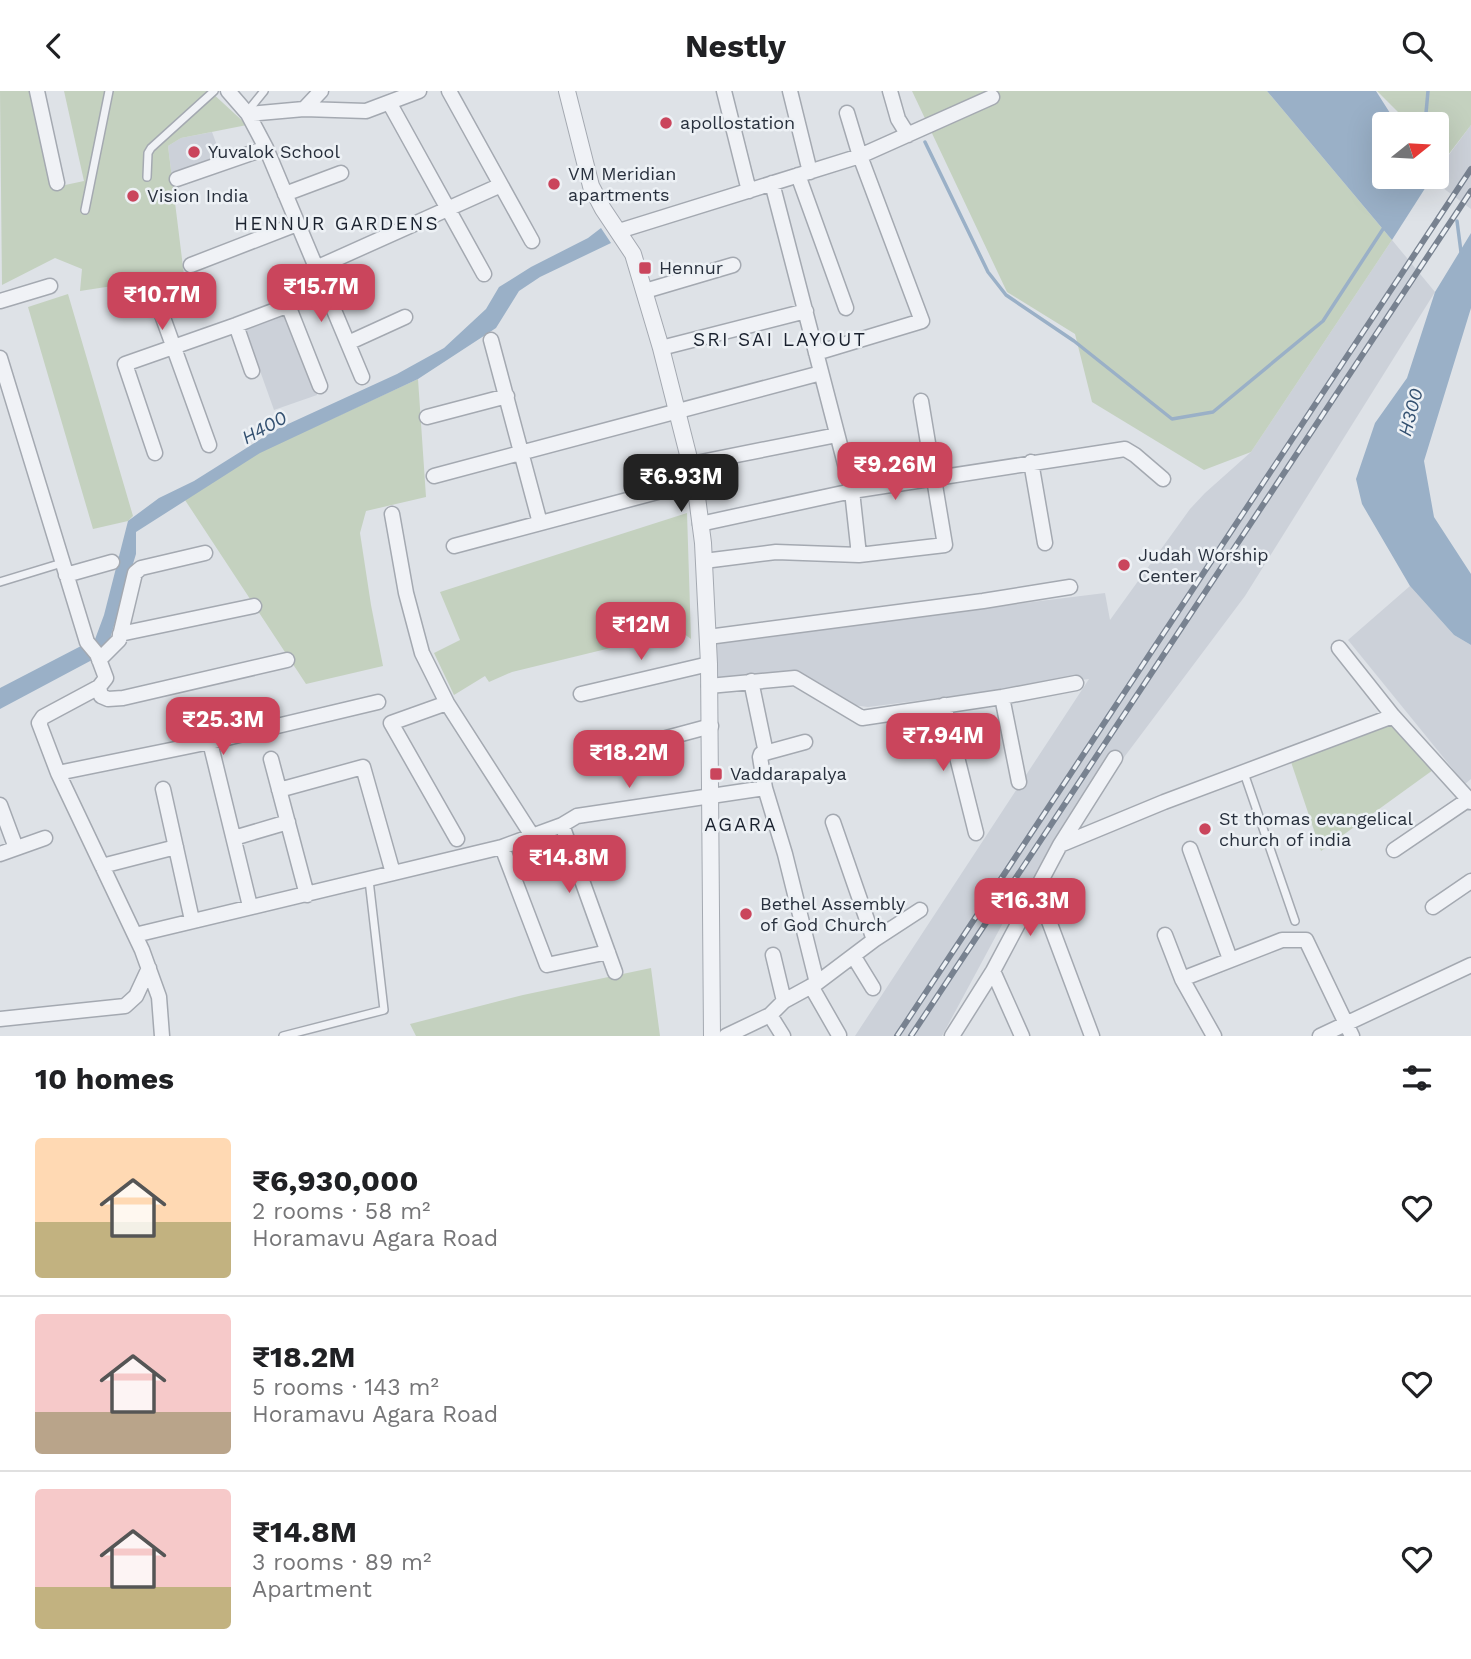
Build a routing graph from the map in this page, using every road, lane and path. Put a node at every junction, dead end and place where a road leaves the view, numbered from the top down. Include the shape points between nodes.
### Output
1 (37, 91) edge
2 (109, 91) edge
3 (214, 91) edge
4 (228, 91) edge
5 (264, 91) edge
6 (321, 91) edge
7 (419, 91) edge
8 (449, 91) edge
9 (567, 91) edge
10 (724, 91) edge
11 (790, 91) edge
12 (890, 91) edge
13 (992, 97) dead end
14 (390, 104) junction
15 (304, 109) junction
16 (247, 113) junction
17 (847, 113) dead end
18 (908, 135) junction
19 (265, 148) junction
20 (860, 156) junction
21 (341, 173) dead end
22 (804, 173) junction
23 (147, 177) dead end
24 (177, 179) dead end
25 (57, 183) dead end
26 (772, 183) junction
27 (501, 185) junction
28 (749, 191) junction
29 (285, 194) junction
30 (449, 208) junction
31 (85, 210) dead end
32 (297, 225) junction
33 (618, 231) junction
34 (532, 241) dead end
35 (191, 265) dead end
36 (733, 265) dead end
37 (316, 268) junction
38 (484, 274) dead end
39 (50, 286) dead end
40 (326, 291) junction
41 (645, 291) junction
42 (0, 301) edge
43 (157, 301) dead end
44 (288, 305) junction
45 (846, 308) dead end
46 (806, 311) junction
47 (405, 317) dead end
48 (236, 325) junction
49 (491, 340) dead end
50 (348, 343) junction
51 (175, 347) junction
52 (661, 348) junction
53 (816, 353) junction
54 (0, 358) edge
55 (252, 371) dead end
56 (821, 373) junction
57 (362, 377) dead end
58 (320, 386) dead end
59 (507, 396) junction
60 (921, 401) dead end
61 (678, 411) junction
62 (427, 417) dead end
63 (837, 435) junction
64 (209, 445) dead end
65 (155, 453) dead end
66 (522, 453) junction
67 (1031, 462) junction
68 (691, 464) junction
69 (434, 476) dead end
70 (933, 478) junction
71 (1163, 479) dead end
72 (695, 482) junction
73 (852, 491) junction
74 (392, 514) dead end
75 (540, 523) junction
76 (700, 524) junction
77 (1045, 543) dead end
78 (454, 547) dead end
79 (205, 553) dead end
80 (859, 555) junction
81 (704, 561) junction
82 (113, 562) dead end
83 (64, 569) junction
84 (0, 582) edge
85 (1070, 587) dead end
86 (254, 606) dead end
87 (120, 634) junction
88 (708, 637) junction
89 (1339, 648) dead end
90 (98, 657) junction
91 (287, 660) dead end
92 (709, 664) junction
93 (751, 681) junction
94 (1076, 683) dead end
95 (709, 686) junction
96 (99, 687) junction
97 (581, 694) dead end
98 (1002, 697) junction
99 (378, 702) dead end
100 (447, 703) junction
101 (944, 705) junction
102 (1393, 716) junction
103 (711, 726) junction
104 (211, 742) junction
105 (805, 742) dead end
106 (766, 753) junction
107 (592, 758) dead end
108 (1115, 758) dead end
109 (271, 759) dead end
110 (1243, 772) junction
111 (58, 773) junction
112 (1019, 782) dead end
113 (163, 789) dead end
114 (765, 789) junction
115 (279, 790) junction
116 (711, 795) junction
117 (1470, 801) edge
118 (0, 805) edge
119 (288, 822) junction
120 (833, 822) dead end
121 (562, 825) junction
122 (976, 833) dead end
123 (533, 837) junction
124 (45, 838) dead end
125 (234, 838) junction
126 (457, 839) dead end
127 (1060, 845) junction
128 (176, 847) junction
129 (502, 847) junction
130 (16, 848) junction
131 (1190, 849) dead end
132 (1394, 850) dead end
133 (0, 854) edge
134 (102, 866) junction
135 (393, 873) junction
136 (369, 880) junction
137 (1471, 881) edge
138 (1037, 889) junction
139 (307, 895) junction
140 (250, 906) junction
141 (1433, 907) dead end
142 (920, 910) dead end
143 (192, 920) junction
144 (1295, 921) dead end
145 (135, 935) junction
146 (1165, 935) dead end
147 (874, 940) junction
148 (608, 952) junction
149 (773, 955) dead end
150 (854, 957) junction
151 (1230, 959) junction
152 (1471, 965) edge
153 (149, 968) junction
154 (993, 971) junction
155 (615, 972) dead end
156 (1182, 979) junction
157 (814, 985) junction
158 (873, 988) dead end
159 (784, 1002) junction
160 (770, 1015) junction
161 (0, 1019) edge
162 (1350, 1030) edge
163 (839, 1035) edge
164 (162, 1036) edge
165 (283, 1036) edge
166 (712, 1036) edge
167 (726, 1036) edge
168 (783, 1036) edge
169 (952, 1036) edge
170 (1022, 1036) edge
171 (1092, 1036) edge
172 (1214, 1036) edge
173 (1320, 1036) edge

1 - 25 street
2 - 31 lane
3 - 23 lane via 151,148
4 - 16 street
5 - 16 lane
6 - 15 street
7 - 14 street
8 - 27 street
9 - 33 street via 591,186
10 - 28 street
11 - 22 street
12 - 18 street
13 - 18 street
14 - 15 street via 366,111
14 - 30 street
15 - 16 street
16 - 19 street
17 - 20 street
18 - 20 street
19 - 24 street
19 - 29 street
20 - 22 street
20 - 53 street via 922,321
21 - 29 street
22 - 26 street
22 - 45 street
26 - 28 street
26 - 46 street
27 - 30 street
27 - 34 street
28 - 33 street
29 - 32 street
30 - 37 street
30 - 38 street
32 - 35 street
32 - 37 street
33 - 41 street via 633,254
36 - 41 street
37 - 40 street
39 - 42 street
40 - 44 street
40 - 50 street
41 - 52 street
43 - 51 street
44 - 48 street
44 - 58 street
46 - 52 street
46 - 53 street
47 - 50 street
48 - 51 street
48 - 55 street
49 - 59 street
50 - 57 street
51 - 64 street
51 - 65 street via 125,364
52 - 61 street
53 - 56 street
54 - 83 street
56 - 61 street
56 - 63 street
59 - 62 street
59 - 66 street
60 - 70 street
61 - 66 street
61 - 68 street
63 - 68 street
63 - 73 street
66 - 69 street
66 - 75 street
67 - 70 street
67 - 71 street via 1125,449
67 - 77 street
68 - 72 street
70 - 73 street
70 - 80 street via 944,545
72 - 75 street
72 - 76 street
73 - 76 street
73 - 80 street
74 - 100 street via 422,653
75 - 78 street
76 - 81 street
79 - 87 street via 135,573
80 - 81 street via 776,552
81 - 88 street
82 - 83 street
83 - 84 lane
83 - 90 street via 87,642
85 - 88 street
86 - 87 street
87 - 90 street via 115,645
88 - 92 street
89 - 102 street
90 - 96 street via 106,678
91 - 96 street via 123,698 101,696
92 - 95 street
92 - 97 street
93 - 95 street
93 - 101 street via 795,678 862,718
93 - 106 street
94 - 98 street
95 - 103 street
96 - 111 street via 40,720
98 - 101 street
98 - 112 street
99 - 104 street
100 - 123 street
100 - 126 street via 391,723
101 - 122 street
102 - 110 street
102 - 117 street
103 - 107 street
103 - 116 street
104 - 111 street
104 - 125 street
105 - 106 street
106 - 114 street via 760,757
108 - 127 street
109 - 115 street
110 - 127 street
110 - 144 lane
111 - 134 street
113 - 128 street
114 - 116 street
114 - 157 street via 785,854
115 - 119 street
115 - 135 street via 363,767
116 - 121 street via 577,816
116 - 166 street
117 - 132 street
118 - 130 street
119 - 125 street
119 - 139 street
120 - 147 street
121 - 123 street
121 - 148 street
123 - 129 street
124 - 130 street
125 - 140 street
127 - 138 street
128 - 134 street
128 - 143 street
129 - 135 street
129 - 148 street via 547,965
130 - 133 street
131 - 151 street
134 - 145 street
135 - 136 street
136 - 139 street
136 - 165 lane via 384,1010
137 - 141 street
138 - 154 street
138 - 171 street
139 - 140 street
140 - 143 street
142 - 147 street
143 - 145 street
145 - 153 street
146 - 156 street
147 - 150 street
148 - 155 street
149 - 159 street
150 - 157 street
150 - 158 street
151 - 156 street
151 - 162 street via 1282,940 1306,940
152 - 162 street
153 - 161 street via 136,996 125,1006
153 - 164 street via 159,997
154 - 169 street
154 - 170 street
156 - 172 street
157 - 159 street
157 - 163 street
159 - 160 street
160 - 167 street
160 - 168 street
162 - 173 street

